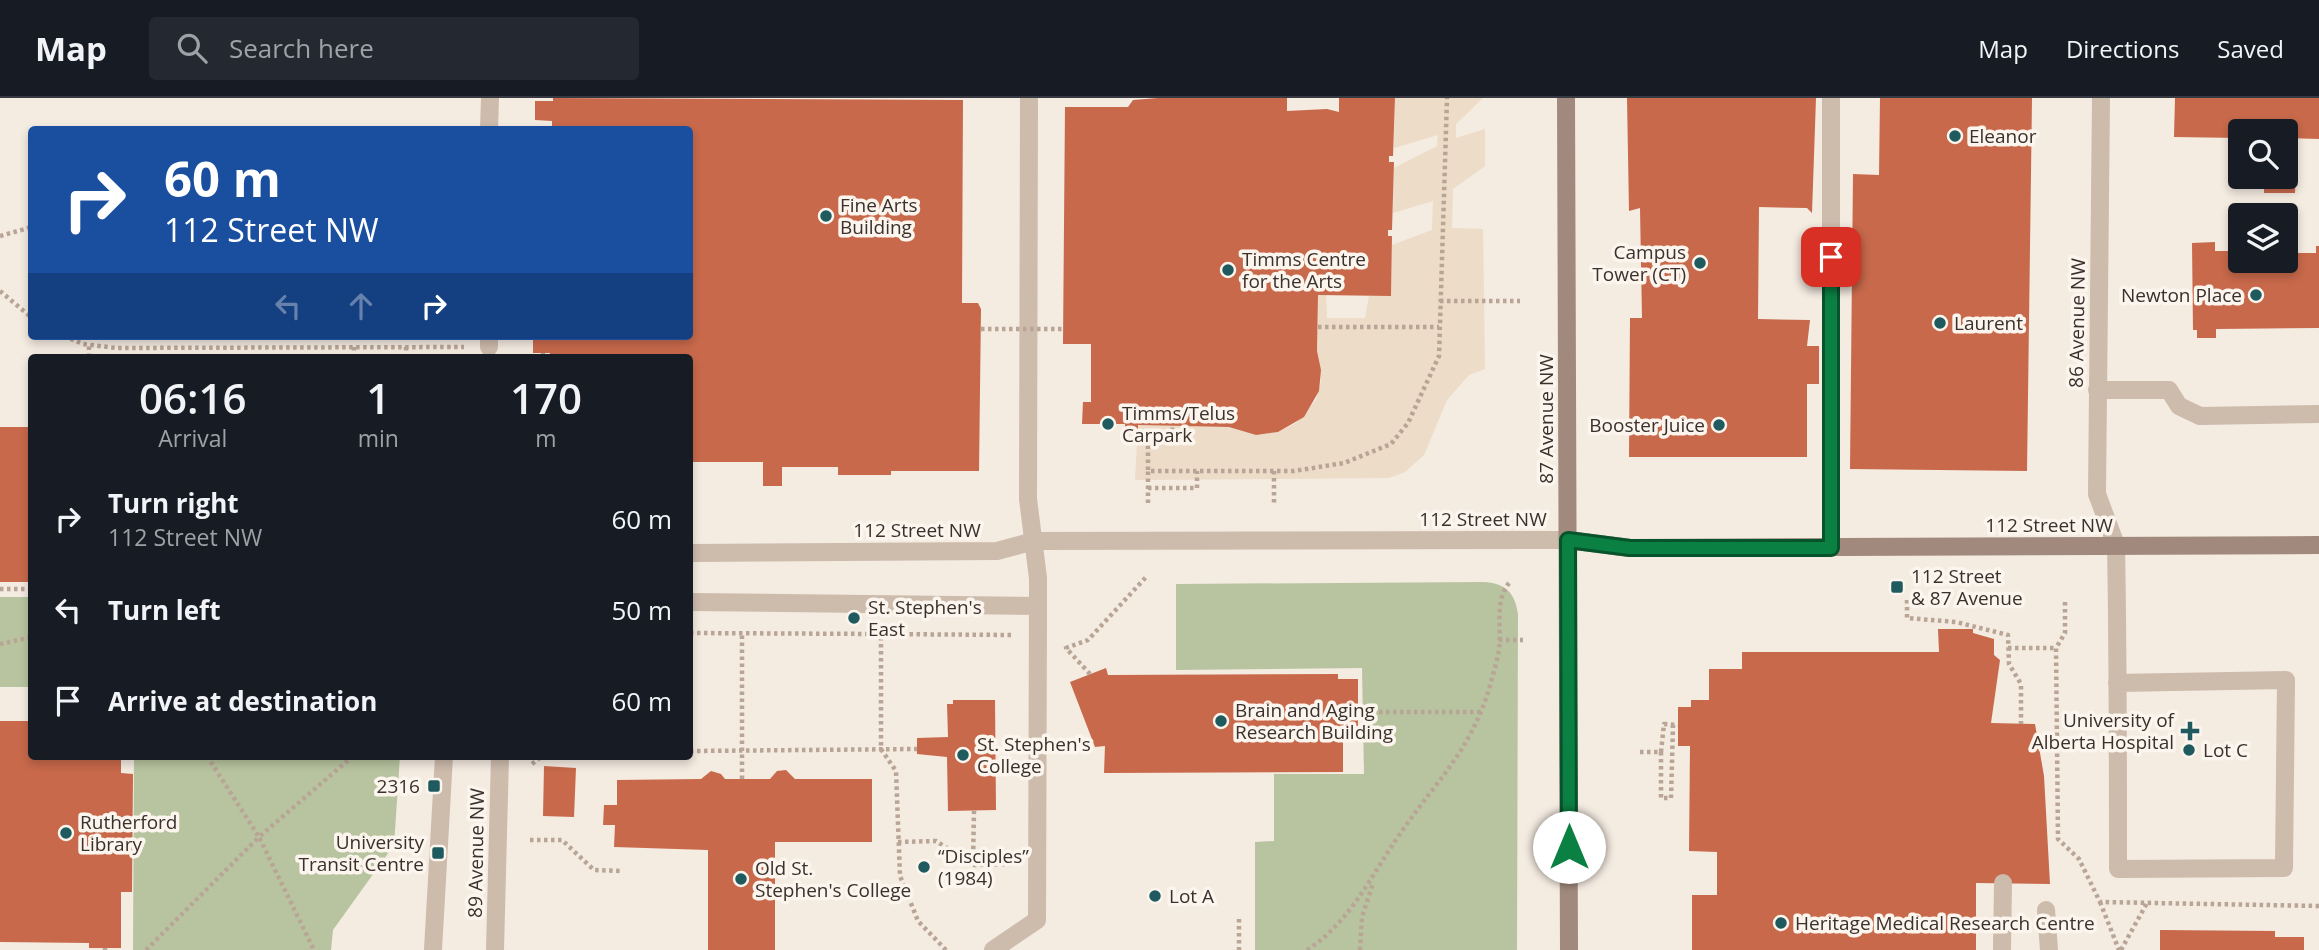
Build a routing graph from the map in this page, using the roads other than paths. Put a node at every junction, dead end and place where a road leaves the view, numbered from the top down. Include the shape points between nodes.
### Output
1 (490, 98) edge
2 (1028, 98) edge
3 (1566, 98) edge
4 (1831, 98) edge
5 (2101, 98) edge
6 (489, 126) edge
7 (2097, 390) junction
8 (2319, 414) edge
9 (1568, 540) junction
10 (1034, 541) junction
11 (2116, 545) junction
12 (2319, 545) edge
13 (1831, 548) junction
14 (693, 553) edge
15 (693, 602) edge
16 (1038, 606) junction
17 (2117, 683) junction
18 (444, 760) edge
19 (500, 760) edge
20 (2003, 883) dead end
21 (2046, 910) dead end
22 (433, 950) edge
23 (495, 950) edge
24 (993, 950) edge
25 (1569, 950) edge
26 (2002, 950) edge
27 (2049, 950) edge

1 - 6 street
2 - 10 street via 1028,499
3 - 9 main road, 87 Avenue NW
4 - 13 street
5 - 7 street, 86 Avenue NW
7 - 8 street via 2169,390 2179,406 2200,416
7 - 11 street, 86 Avenue NW via 2097,494
9 - 10 street, 112 Street NW
9 - 13 main road, 112 Street NW via 1630,548
9 - 25 main road, 87 Avenue NW
10 - 14 street, 112 Street NW via 997,551
10 - 16 street
11 - 12 main road, 112 Street NW
11 - 13 main road, 112 Street NW
11 - 17 street
15 - 16 street
16 - 24 street via 1037,920
17 - 17 street via 2118,869 2284,868 2286,680
18 - 22 street
19 - 23 street, 89 Avenue NW
20 - 26 street
21 - 27 street

